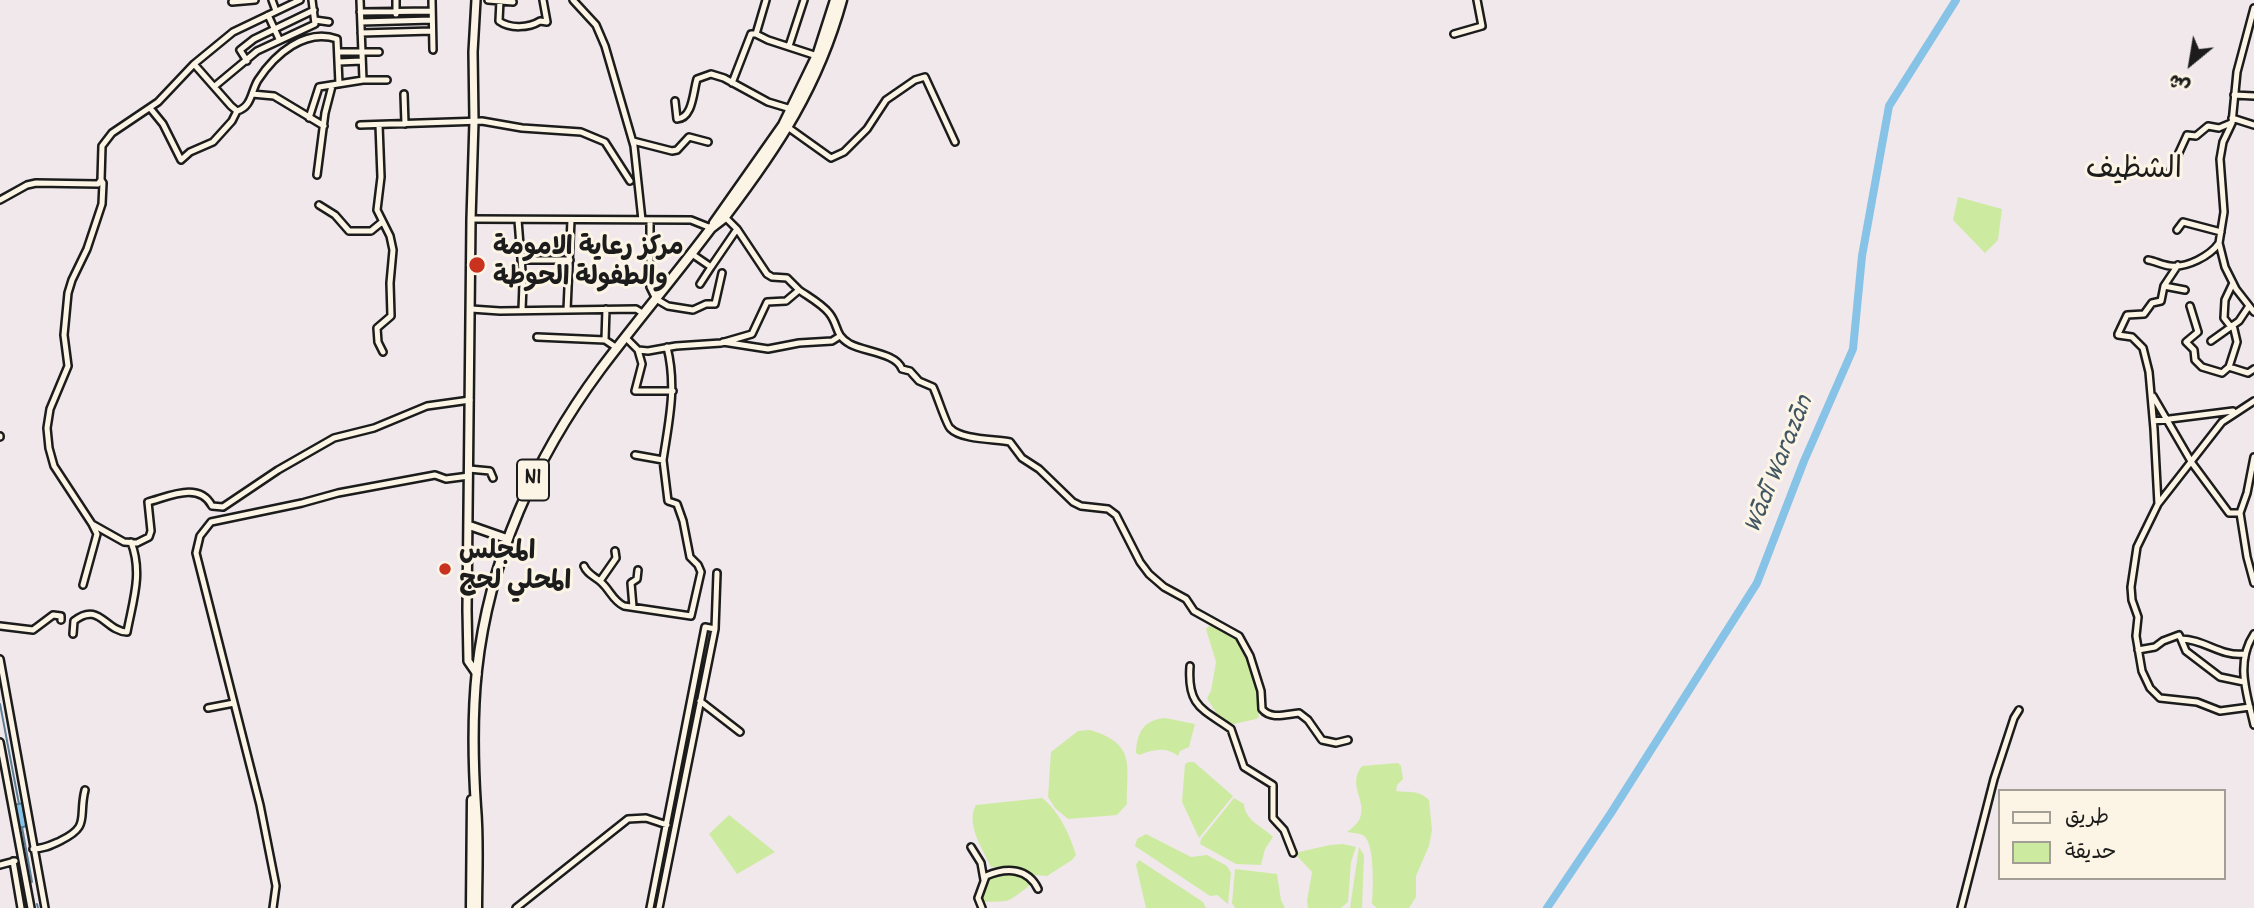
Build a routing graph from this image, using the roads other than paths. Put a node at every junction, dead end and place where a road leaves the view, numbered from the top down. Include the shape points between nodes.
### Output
1 (255, 0) edge
2 (272, 0) edge
3 (300, 0) edge
4 (312, 0) edge
5 (360, 0) edge
6 (396, 0) edge
7 (432, 0) edge
8 (476, 0) edge
9 (488, 0) edge
10 (500, 0) edge
11 (543, 0) edge
12 (573, 0) edge
13 (766, 0) edge
14 (804, 0) edge
15 (835, 0) edge
16 (842, 0) edge
17 (1477, 0) edge
18 (232, 2) edge
19 (513, 2) dead end
20 (2254, 8) edge
21 (314, 10) junction
22 (276, 11) junction
23 (432, 11) junction
24 (360, 12) junction
25 (396, 12) junction
26 (268, 15) junction
27 (432, 20) junction
28 (396, 21) junction
29 (315, 22) junction
30 (329, 22) dead end
31 (361, 22) junction
32 (275, 30) junction
33 (432, 31) junction
34 (361, 33) junction
35 (757, 34) junction
36 (1454, 34) dead end
37 (316, 36) junction
38 (279, 39) junction
39 (789, 46) junction
40 (433, 50) dead end
41 (339, 52) junction
42 (362, 52) junction
43 (379, 52) dead end
44 (817, 56) junction
45 (247, 61) junction
46 (362, 61) junction
47 (339, 62) junction
48 (194, 64) junction
49 (363, 79) junction
50 (387, 80) dead end
51 (732, 83) junction
52 (340, 84) junction
53 (215, 86) junction
54 (332, 86) junction
55 (252, 94) junction
56 (404, 94) dead end
57 (2234, 95) junction
58 (2254, 96) edge
59 (676, 101) dead end
60 (150, 108) junction
61 (791, 109) junction
62 (237, 111) junction
63 (309, 118) junction
64 (474, 121) junction
65 (2232, 121) junction
66 (405, 124) junction
67 (360, 125) dead end
68 (379, 125) junction
69 (2254, 125) edge
70 (324, 127) junction
71 (789, 128) junction
72 (633, 141) junction
73 (708, 142) dead end
74 (955, 142) dead end
75 (2171, 170) dead end
76 (317, 175) dead end
77 (102, 180) junction
78 (630, 181) dead end
79 (0, 200) edge
80 (319, 205) dead end
81 (725, 217) junction
82 (471, 219) junction
83 (518, 220) junction
84 (571, 220) junction
85 (642, 220) junction
86 (650, 220) junction
87 (382, 222) junction
88 (711, 228) junction
89 (737, 229) junction
90 (2177, 230) dead end
91 (2221, 232) junction
92 (2219, 243) junction
93 (692, 254) junction
94 (520, 260) junction
95 (570, 260) junction
96 (2147, 260) dead end
97 (2178, 265) junction
98 (711, 267) junction
99 (722, 273) dead end
100 (2233, 283) junction
101 (700, 284) dead end
102 (2164, 286) junction
103 (799, 290) junction
104 (2185, 290) dead end
105 (656, 299) junction
106 (2190, 306) dead end
107 (2249, 306) junction
108 (471, 309) junction
109 (606, 309) junction
110 (522, 310) junction
111 (567, 310) junction
112 (2254, 312) edge
113 (645, 314) junction
114 (2232, 326) junction
115 (840, 336) junction
116 (537, 337) dead end
117 (626, 338) junction
118 (605, 341) junction
119 (2211, 341) dead end
120 (723, 342) junction
121 (667, 347) junction
122 (617, 348) junction
123 (638, 349) junction
124 (383, 352) dead end
125 (2229, 367) junction
126 (2254, 369) edge
127 (673, 391) junction
128 (2151, 393) junction
129 (470, 400) junction
130 (2254, 401) edge
131 (2237, 411) junction
132 (2168, 419) junction
133 (2154, 421) junction
134 (635, 456) dead end
135 (2254, 457) edge
136 (663, 460) junction
137 (495, 463) dead end
138 (2192, 463) junction
139 (490, 471) junction
140 (469, 473) junction
141 (493, 478) dead end
142 (2158, 504) junction
143 (2240, 513) junction
144 (92, 524) junction
145 (468, 525) junction
146 (508, 539) junction
147 (131, 542) junction
148 (615, 551) dead end
149 (584, 566) dead end
150 (638, 570) dead end
151 (717, 573) dead end
152 (600, 581) junction
153 (2254, 583) edge
154 (83, 585) dead end
155 (633, 607) junction
156 (61, 620) dead end
157 (0, 626) edge
158 (715, 629) junction
159 (73, 634) dead end
160 (2254, 634) edge
161 (2182, 639) junction
162 (2138, 650) junction
163 (2244, 654) junction
164 (0, 659) edge
165 (1190, 666) dead end
166 (477, 674) junction
167 (2245, 682) junction
168 (700, 701) junction
169 (234, 703) junction
170 (2250, 707) junction
171 (208, 708) dead end
172 (2019, 710) dead end
173 (2254, 725) edge
174 (740, 732) dead end
175 (1348, 740) dead end
176 (0, 742) edge
177 (474, 780) junction
178 (85, 790) dead end
179 (667, 825) junction
180 (971, 847) dead end
181 (33, 849) junction
182 (1293, 853) dead end
183 (13, 861) junction
184 (22, 861) junction
185 (0, 865) edge
186 (985, 880) junction
187 (1038, 889) dead end
188 (21, 908) edge
189 (31, 908) edge
190 (45, 908) edge
191 (273, 908) edge
192 (471, 908) edge
193 (477, 908) edge
194 (516, 908) edge
195 (650, 908) edge
196 (659, 908) edge
197 (982, 908) edge
198 (1961, 908) edge

1 - 18 street
2 - 22 street
3 - 22 street
4 - 21 street
5 - 24 street
6 - 25 street
7 - 23 street
8 - 64 main road
9 - 10 street
10 - 11 street via 499,21 534,26 547,22
10 - 19 street
12 - 72 street via 596,25 605,46
13 - 35 street
14 - 39 street
15 - 44 highway, N1
16 - 71 highway, N1 via 824,55
17 - 36 street via 1482,26
20 - 57 street
21 - 29 street
21 - 32 street
22 - 26 street
23 - 25 street
23 - 27 street
24 - 25 street
24 - 31 street
25 - 28 street
26 - 32 street
26 - 48 street via 233,32
27 - 28 street
27 - 33 street
28 - 31 street
29 - 30 street
29 - 37 street
29 - 38 street
31 - 34 street
32 - 38 street
32 - 45 street via 240,50
33 - 34 street
33 - 40 street
34 - 42 street
35 - 39 street
35 - 51 street via 751,34
37 - 41 street via 337,39
37 - 55 street via 286,50 256,82
38 - 45 street
39 - 44 street
41 - 42 street
41 - 47 street
42 - 43 street
42 - 46 street
44 - 61 highway, N1
45 - 53 street
46 - 47 street
46 - 49 street
47 - 52 street
48 - 53 street
48 - 60 street
49 - 50 street
49 - 52 street
51 - 59 street via 711,74 697,79 691,107 682,119 677,119
51 - 61 street
52 - 54 street
53 - 62 street
54 - 63 street via 319,87
54 - 70 street
55 - 62 street via 249,103
55 - 63 street via 274,96
56 - 66 street
57 - 58 street
57 - 65 street
60 - 62 street via 181,160 213,142
60 - 77 street via 106,139 100,154
61 - 88 highway, N1
63 - 70 street
64 - 66 street
64 - 78 street via 562,129 596,137 605,142
64 - 82 main road
65 - 69 street
65 - 75 street via 2219,128 2208,126 2196,136 2187,135
65 - 91 street via 2220,159
66 - 68 street
67 - 68 street
68 - 87 street via 377,210
70 - 76 street
71 - 74 street via 831,158 867,129 886,100 925,77
71 - 81 highway, N1
72 - 73 street via 672,151 689,137
72 - 85 street
77 - 79 street via 92,186 36,183
77 - 144 street via 102,204 68,292 64,335 68,366 47,428 54,466
80 - 87 street via 349,231 371,231
81 - 88 highway, N1
81 - 89 street
82 - 83 street
82 - 108 main road
83 - 84 street
83 - 94 street
84 - 85 street
84 - 95 street
85 - 86 street
86 - 88 street via 691,220
86 - 105 street via 650,287
87 - 124 street via 393,250 391,316 377,328
88 - 93 highway, N1
89 - 98 street
89 - 103 street via 768,274 787,278
90 - 91 street via 2183,222
91 - 92 street
92 - 97 street via 2213,252
92 - 100 street
93 - 98 street
93 - 105 highway, N1
94 - 95 street
94 - 110 street
95 - 111 street
96 - 97 street
97 - 102 street
98 - 101 street
99 - 105 street via 715,304 693,310
100 - 107 street
100 - 114 street via 2225,300 2224,318
102 - 104 street
102 - 128 street via 2161,300 2144,314 2127,315 2118,334 2132,337 2143,348
103 - 115 street via 827,310
103 - 120 street via 786,301 767,302 752,334
105 - 113 highway, N1
106 - 125 street via 2198,332 2186,342 2194,350 2195,360 2222,373
107 - 112 street
107 - 114 street
108 - 110 street
108 - 129 main road
109 - 111 street
109 - 113 street via 636,309
109 - 118 street
110 - 111 street
113 - 117 highway, N1
114 - 119 street
114 - 125 street via 2237,342
115 - 120 street via 768,349
115 - 175 street via 900,363 902,369 933,387 949,428 1010,442 1073,502 1116,515 1149,573 1186,598 1194,611 1239,636 1251,656 1266,713 1299,713 1322,740
116 - 118 street
117 - 122 highway, N1
117 - 123 street
118 - 122 street
120 - 121 street
121 - 123 street
121 - 127 street
122 - 146 highway, N1 via 556,436
123 - 127 street via 642,364 635,391
125 - 126 street via 2248,373
127 - 136 street
128 - 132 street
128 - 133 street
129 - 140 main road
129 - 147 street via 427,405 374,428 334,438 223,507 212,506 193,492 148,502 149,537
130 - 131 street
131 - 132 street
131 - 138 street via 2222,422
132 - 133 street
132 - 138 street
133 - 142 street
134 - 136 street
135 - 143 street
136 - 155 street via 668,501 677,504 690,557 701,572 697,593 691,616
137 - 139 street
138 - 142 street
138 - 143 street via 2228,513
139 - 140 street
139 - 141 street
140 - 145 main road
140 - 169 street via 338,493 211,522 200,536 196,552
142 - 162 street via 2137,547 2131,587 2138,617
143 - 153 street
144 - 147 street
144 - 154 street via 97,534
145 - 146 main road
145 - 166 main road via 468,661
146 - 166 highway, N1 via 490,596
147 - 159 street via 138,575 127,632 90,614 75,621
148 - 152 street via 616,558
149 - 152 street
150 - 155 street via 631,583
151 - 158 street
152 - 155 street via 616,602
156 - 157 street via 52,615 33,630
158 - 168 street
158 - 179 street via 705,626
160 - 163 street
161 - 162 street via 2177,635 2155,648
161 - 163 street via 2228,654
161 - 167 street via 2186,651 2220,677
162 - 170 street via 2147,682 2160,698 2197,702 2220,711
163 - 167 street
164 - 181 street
165 - 182 street via 1194,701 1231,729 1244,767 1273,785 1273,818 1284,830
166 - 177 highway, N1
167 - 170 street
168 - 174 street
168 - 196 street
169 - 171 street
169 - 191 street via 276,886
170 - 173 street
172 - 198 street via 1994,779
176 - 184 street
177 - 192 highway, N1
177 - 193 highway, N1
178 - 181 street via 81,826 74,835
179 - 194 street via 646,818 628,819
179 - 195 street
180 - 186 street
181 - 190 street
183 - 184 street
183 - 185 street
183 - 188 street
184 - 189 street
186 - 187 street via 992,873 1015,870 1026,873
186 - 197 street via 978,898

